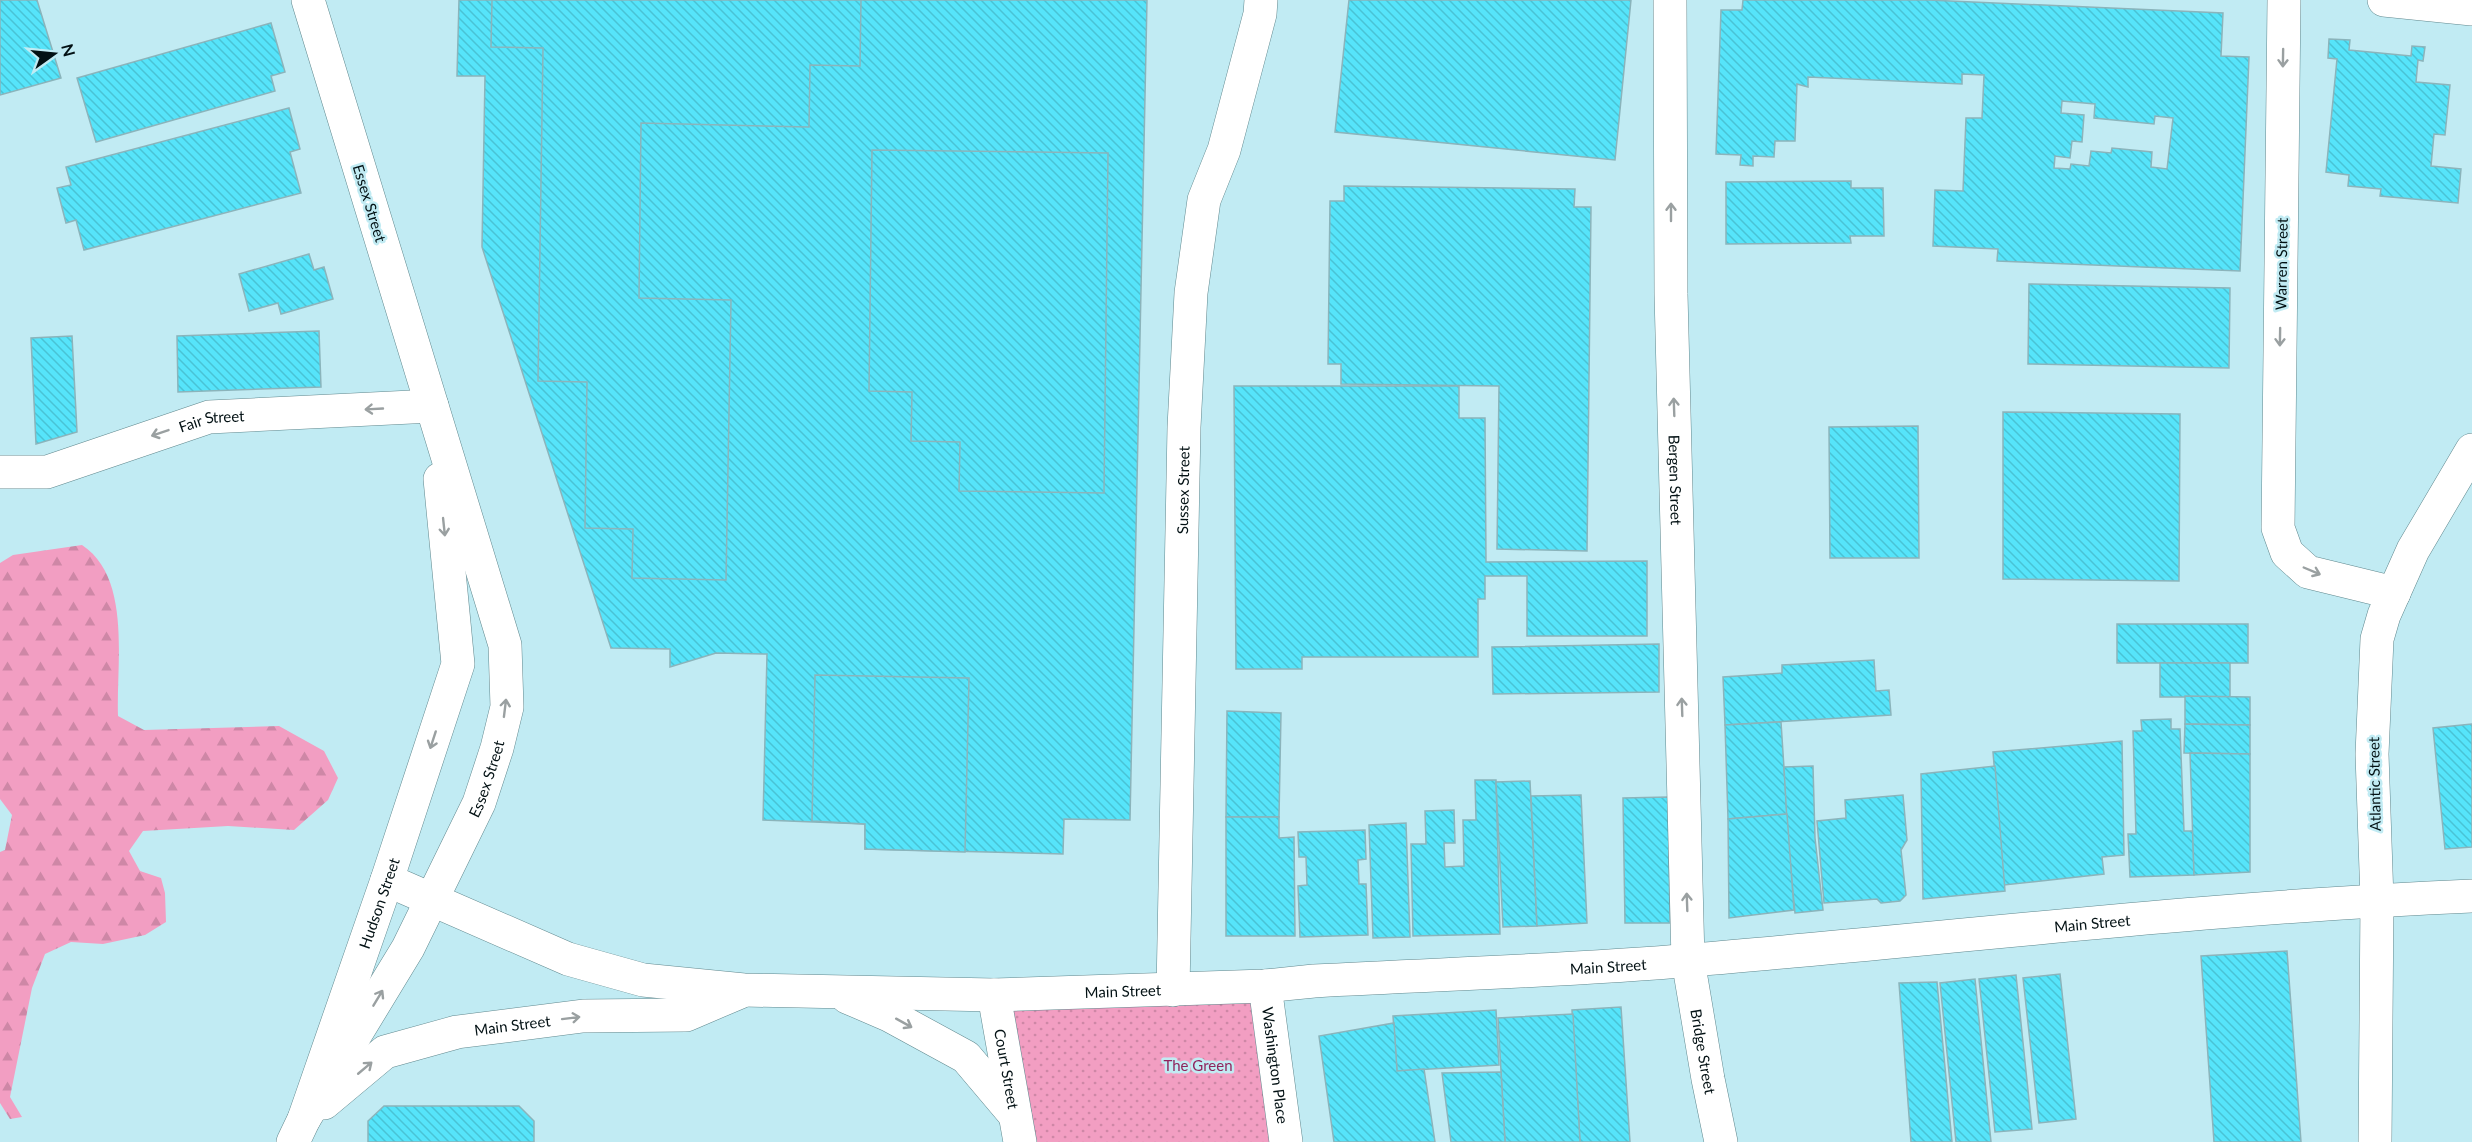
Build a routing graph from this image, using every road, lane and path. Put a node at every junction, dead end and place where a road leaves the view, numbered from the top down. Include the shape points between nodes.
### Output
1 (308, 0) edge
2 (1261, 0) edge
3 (1670, 0) edge
4 (2284, 0) edge
5 (2384, 0) edge
6 (2472, 9) edge
7 (432, 406) junction
8 (2472, 450) edge
9 (0, 472) edge
10 (2394, 593) junction
11 (458, 664) joint
12 (387, 880) junction
13 (2472, 896) edge
14 (431, 898) junction
15 (2377, 900) junction
16 (1688, 960) junction
17 (1265, 986) junction
18 (744, 990) junction
19 (832, 990) junction
20 (1173, 990) junction
21 (994, 995) junction
22 (1018, 1129) edge
23 (298, 1131) edge
24 (1286, 1142) edge
25 (1721, 1142) edge
26 (2375, 1142) edge

1 - 7 street, Essex Street
2 - 20 street, Sussex Street via 1224,150 1204,200 1191,293 1184,427
16 -> 3 street, Bergen Street via 1671,305
4 -> 10 street, Warren Street via 2278,528 2287,553 2308,572
5 - 6 street
7 -> 9 street, Fair Street via 209,417 47,471
7 -> 11 street, Essex Street
14 -> 7 street, Essex Street via 479,803 507,707 505,645
8 - 10 street, Atlantic Street via 2413,550
10 - 15 street, Atlantic Street via 2377,639 2373,754
11 -> 12 street, Hudson Street
12 - 14 street, Main Street
12 - 23 street, Hudson Street
13 - 15 street, Main Street
14 - 18 street, Main Street via 568,959 643,980
23 -> 14 street, Essex Street via 408,948
15 - 16 street, Main Street
15 - 26 street, Atlantic Street
16 - 17 street, Main Street
16 - 25 street, Bridge Street
17 - 20 street, Main Street
17 - 24 street, Washington Place
18 - 19 street, Main Street
23 -> 18 street, Main Street via 385,1052 458,1032 584,1016 686,1015
19 - 21 street, Main Street
19 -> 22 street via 889,1015 966,1057
20 - 21 street, Main Street
21 - 22 street, Court Street

